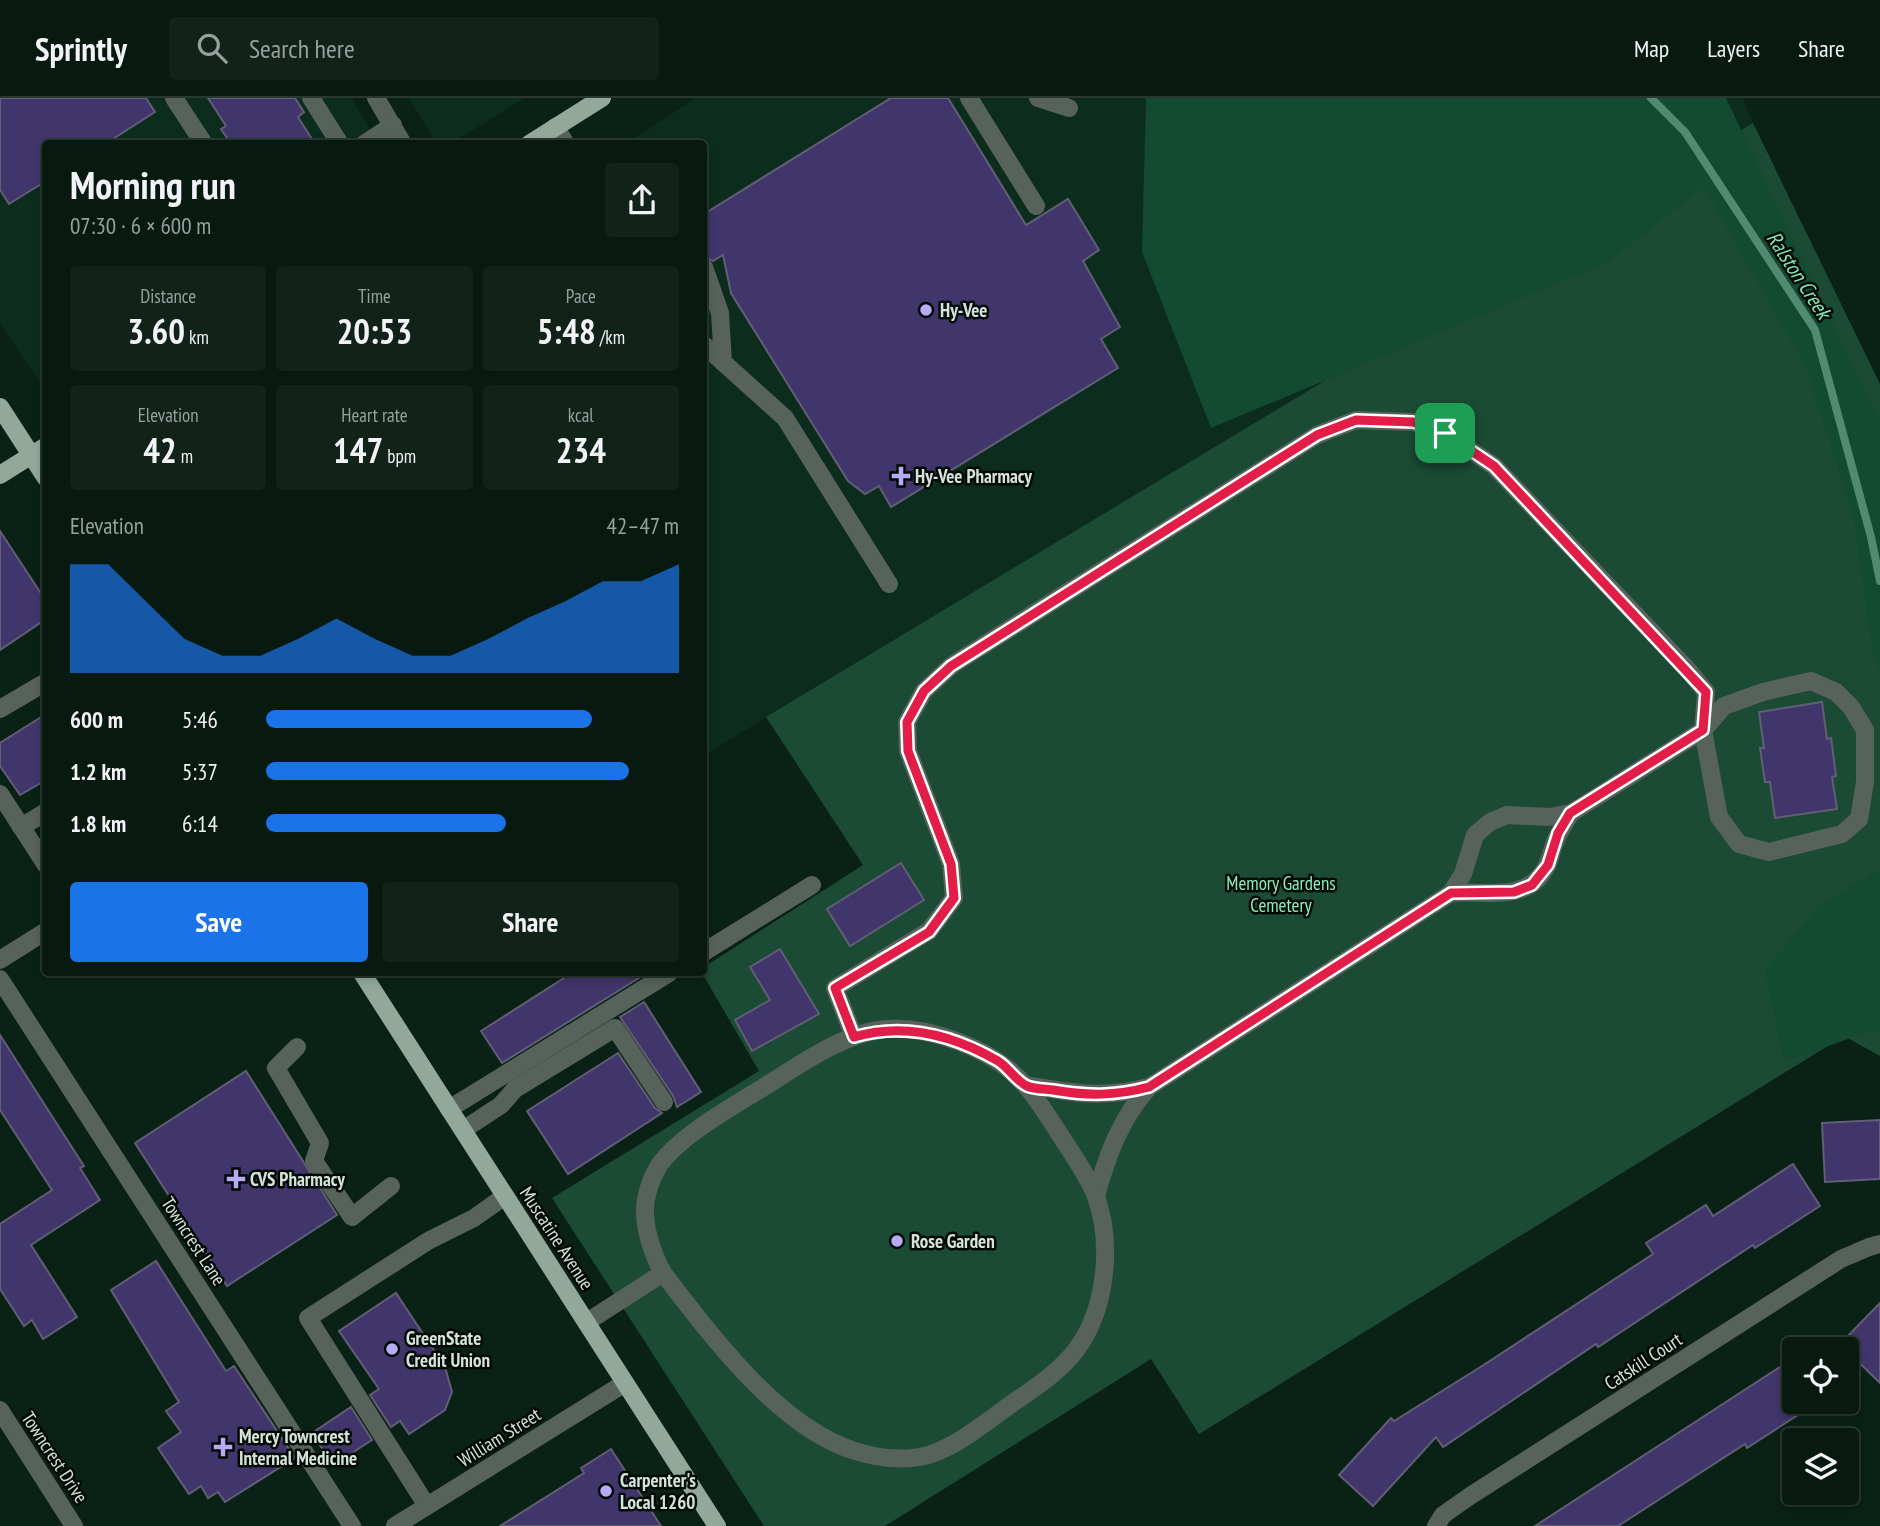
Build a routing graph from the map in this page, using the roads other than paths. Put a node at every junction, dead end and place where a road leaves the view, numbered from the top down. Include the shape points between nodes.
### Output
1 (174, 98) edge
2 (311, 98) edge
3 (376, 98) edge
4 (602, 98) edge
5 (969, 98) edge
6 (1038, 98) edge
7 (1069, 108) dead end
8 (393, 125) junction
9 (555, 127) junction
10 (201, 139) edge
11 (337, 140) edge
12 (370, 140) edge
13 (401, 140) edge
14 (535, 140) edge
15 (563, 140) edge
16 (1036, 206) dead end
17 (707, 276) edge
18 (707, 348) edge
19 (723, 362) junction
20 (0, 407) edge
21 (38, 450) edge
22 (0, 475) edge
23 (889, 584) dead end
24 (42, 684) edge
25 (0, 709) edge
26 (1703, 730) junction
27 (0, 794) edge
28 (1570, 813) junction
29 (42, 814) edge
30 (22, 827) junction
31 (42, 859) edge
32 (812, 885) dead end
33 (1451, 893) junction
34 (42, 934) edge
35 (707, 950) edge
36 (0, 960) edge
37 (364, 976) edge
38 (664, 976) edge
39 (0, 979) edge
40 (854, 1037) junction
41 (297, 1046) dead end
42 (1025, 1085) junction
43 (1149, 1087) junction
44 (664, 1102) dead end
45 (449, 1109) junction
46 (463, 1130) junction
47 (391, 1186) dead end
48 (505, 1196) junction
49 (1096, 1196) junction
50 (1880, 1244) edge
51 (663, 1273) junction
52 (587, 1322) junction
53 (625, 1382) junction
54 (0, 1410) edge
55 (428, 1506) junction
56 (74, 1526) edge
57 (352, 1526) edge
58 (395, 1526) edge
59 (717, 1526) edge
60 (1436, 1526) edge

1 - 10 street
2 - 11 street
3 - 8 street
4 - 9 main road
5 - 16 street
6 - 7 street
8 - 12 street
8 - 13 street
9 - 14 main road
9 - 15 street
17 - 19 street via 720,313
18 - 19 street
19 - 23 street via 785,418
20 - 21 main road
21 - 22 main road
24 - 25 street
26 - 26 street via 1719,817 1739,844 1769,852 1842,834 1858,820 1865,782 1865,730 1836,692 1811,681 1763,692 1724,706
26 - 28 street
26 - 40 street via 1706,692 1494,466 1445,433 1424,425 1356,420 1317,435 951,666 924,691 907,722 908,751 951,864 954,898 929,932 835,988
27 - 30 street
28 - 33 street via 1548,865 1532,885 1514,892
28 - 33 street via 1507,815 1490,822 1475,835 1463,874
29 - 30 street
30 - 31 street
32 - 35 street
33 - 43 street
34 - 36 street
37 - 45 main road, Muscatine Avenue
38 - 45 street
39 - 57 street, Towncrest Lane
40 - 42 street via 878,1030 905,1030 959,1042 1000,1063
40 - 51 street via 733,1106 674,1149 658,1167 645,1199 653,1254
41 - 47 street via 276,1068 320,1143 314,1161 352,1217
42 - 43 street via 1098,1096
42 - 49 street
43 - 49 street via 1120,1128
44 - 46 street via 615,1028 515,1089 501,1105
45 - 46 main road, Muscatine Avenue
46 - 48 main road, Muscatine Avenue
48 - 52 main road, Muscatine Avenue
48 - 55 street via 308,1318
49 - 51 street via 1105,1258 1100,1297 1088,1332 1054,1373 953,1446 930,1454 893,1460 852,1450 813,1431 747,1374
50 - 60 street, Catskill Court via 1829,1267 1470,1496 1443,1515
51 - 52 street
52 - 53 main road, Muscatine Avenue
53 - 55 street, William Street
53 - 59 main road, Muscatine Avenue
54 - 56 street, Towncrest Drive
55 - 58 street, William Street

